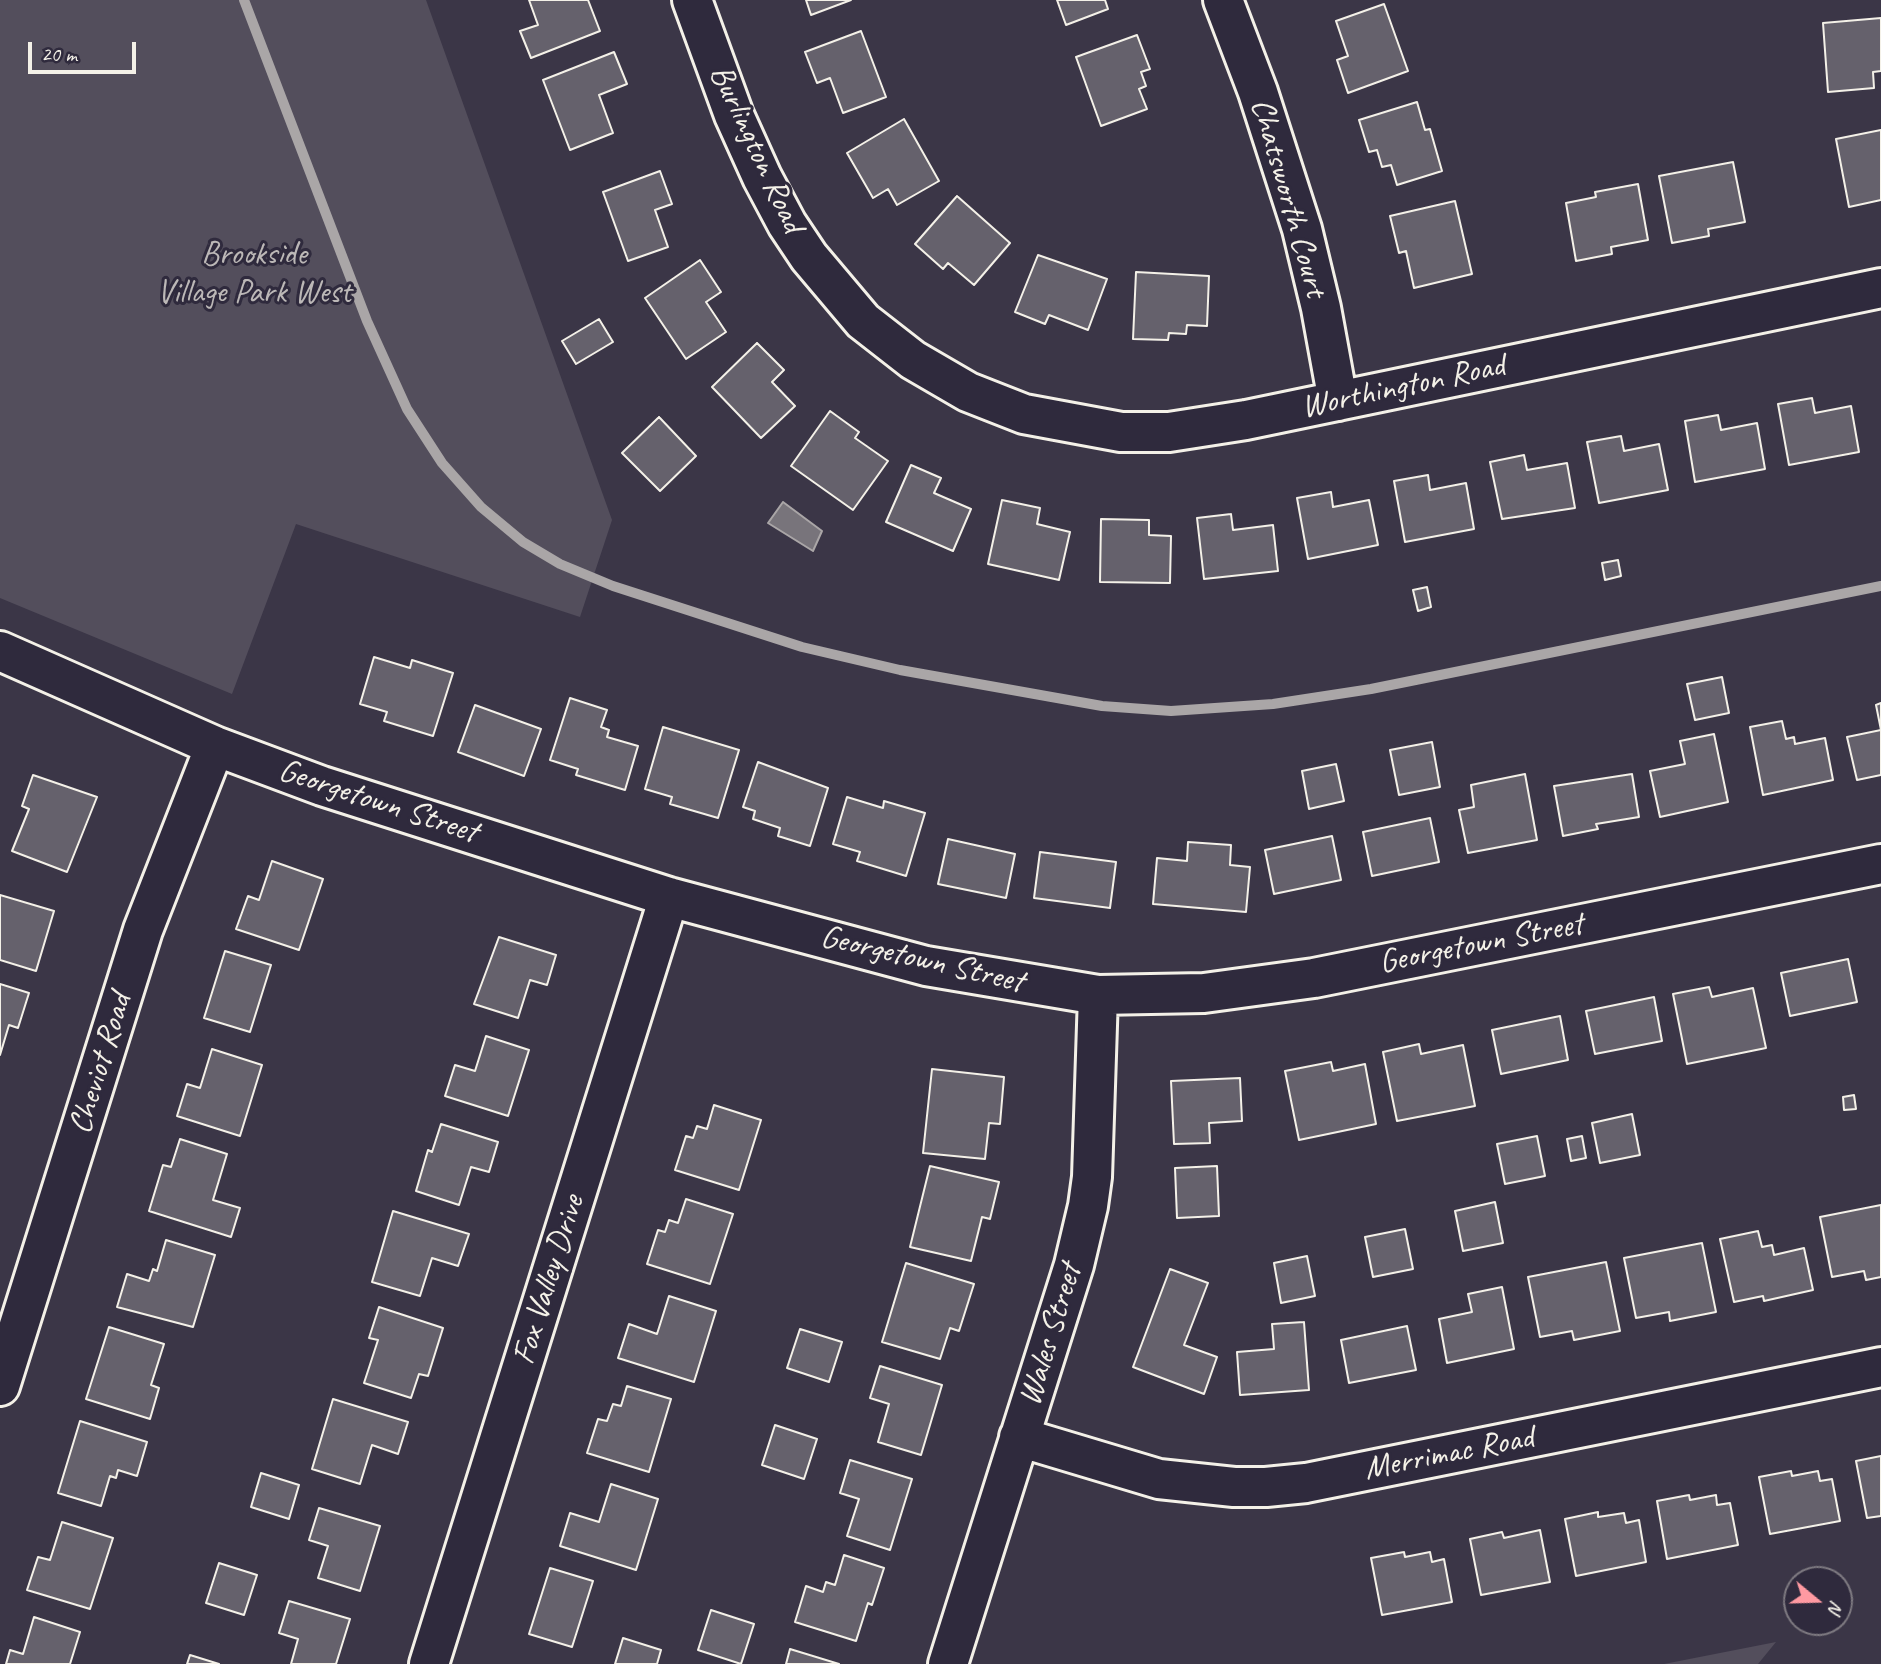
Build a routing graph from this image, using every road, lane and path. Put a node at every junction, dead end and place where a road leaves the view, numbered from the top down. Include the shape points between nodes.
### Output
1 (692, 0) edge
2 (1223, 0) edge
3 (1881, 288) edge
4 (930, 371) joint
5 (1338, 401) junction
6 (0, 651) edge
7 (215, 746) junction
8 (1881, 864) edge
9 (669, 897) junction
10 (1098, 995) junction
11 (1881, 1367) edge
12 (0, 1386) edge
13 (1019, 1437) junction
14 (429, 1664) edge
15 (948, 1664) edge

1 - 4 street, Burlington Road via 734,115 787,224 863,321
2 - 5 street, Chatsworth Court via 1302,229
3 - 5 street, Worthington Road
4 - 5 street, Worthington Road via 1024,414 1121,432 1169,432
6 - 7 street, Georgetown Street
7 - 9 street, Georgetown Street via 322,786
7 - 12 street, Cheviot Road via 142,930
8 - 10 street, Georgetown Street via 1314,978 1204,993
9 - 10 street, Georgetown Street via 926,966
9 - 14 street, Fox Valley Drive
10 - 13 street, Wales Street via 1093,1177 1088,1206
11 - 13 street, Merrimac Road via 1306,1483 1266,1487 1159,1479
13 - 15 street, Wales Street

